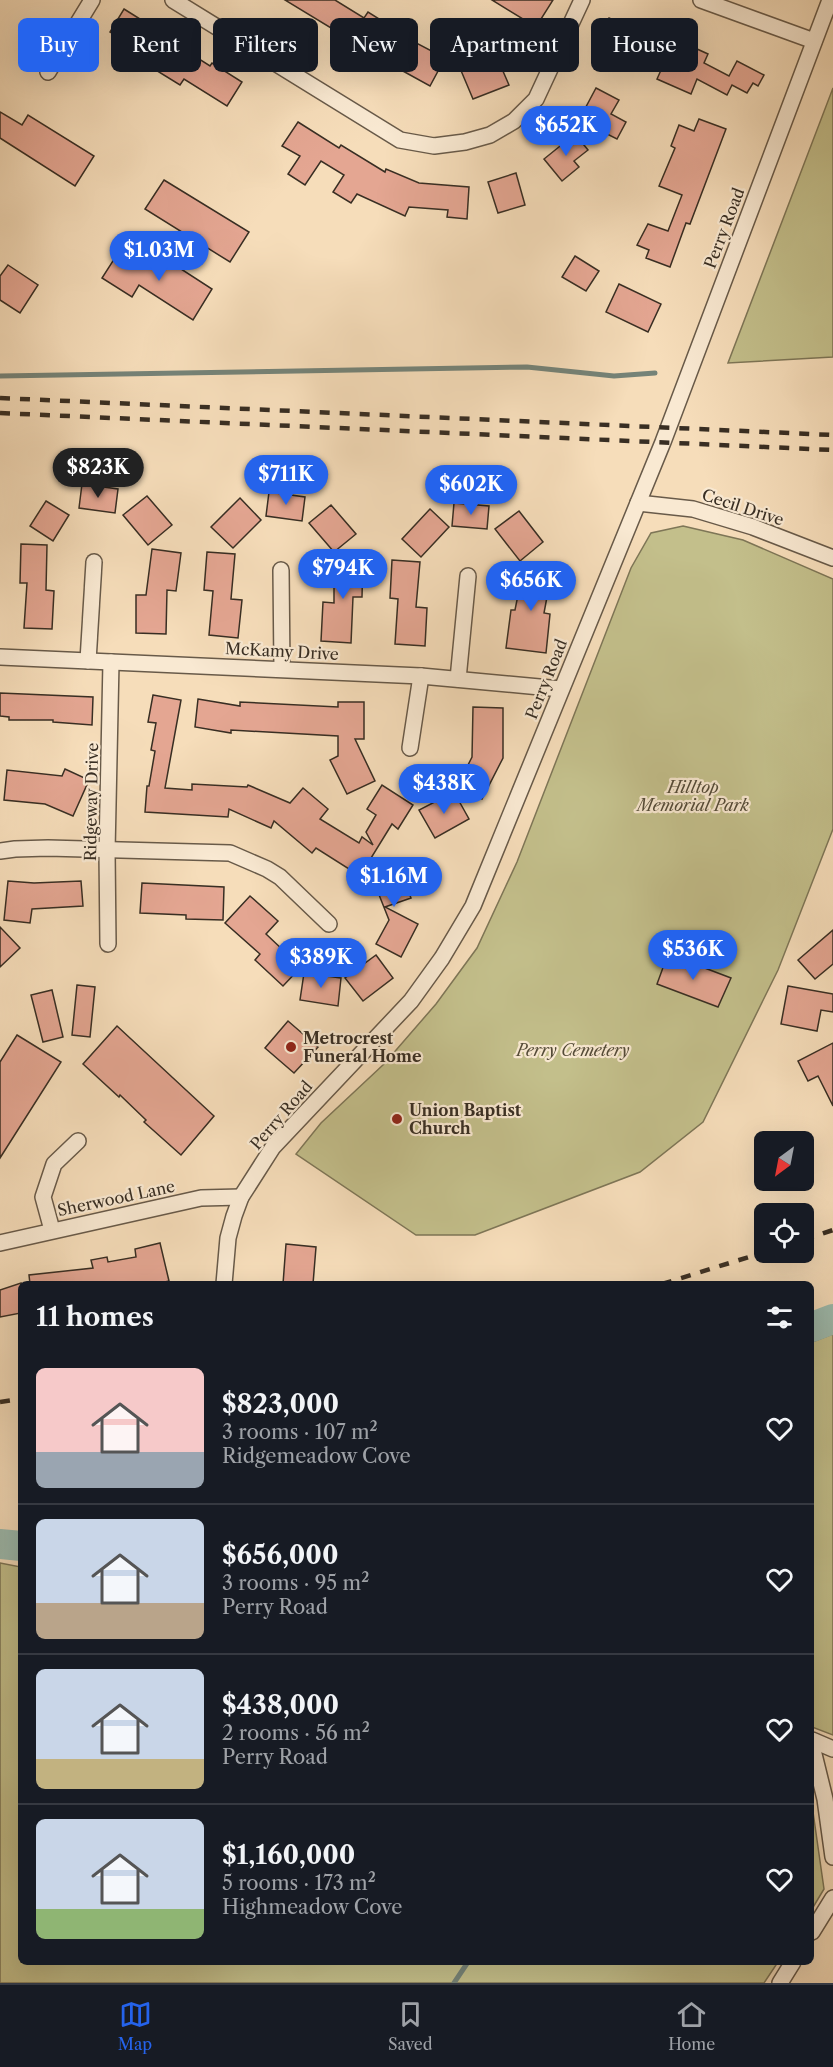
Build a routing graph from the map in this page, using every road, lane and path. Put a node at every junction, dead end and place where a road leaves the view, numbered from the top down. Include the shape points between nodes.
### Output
1 (92, 0) edge
2 (173, 0) edge
3 (582, 0) edge
4 (700, 0) edge
5 (830, 0) edge
6 (81, 18) edge
7 (813, 41) junction
8 (638, 503) junction
9 (833, 558) edge
10 (94, 562) dead end
11 (281, 570) dead end
12 (468, 576) dead end
13 (0, 657) edge
14 (88, 661) junction
15 (111, 662) junction
16 (282, 669) junction
17 (421, 676) junction
18 (458, 679) junction
19 (561, 689) junction
20 (410, 748) dead end
21 (0, 851) edge
22 (107, 851) junction
23 (329, 924) dead end
24 (108, 944) dead end
25 (78, 1141) dead end
26 (241, 1197) junction
27 (52, 1230) junction
28 (0, 1244) edge
29 (224, 1281) edge
30 (814, 1741) edge
31 (833, 1749) edge
32 (814, 1752) edge
33 (829, 1795) edge
34 (833, 1857) edge
35 (833, 1898) edge
36 (814, 1929) edge
37 (791, 1965) edge
38 (780, 1983) edge

1 - 6 street
2 - 3 street via 400,140 434,146 490,135 514,121 536,99
4 - 7 street
5 - 7 street, Perry Road
7 - 8 street, Perry Road
8 - 9 street, Cecil Drive via 693,509
8 - 19 street, Perry Road
10 - 14 street
11 - 16 street
12 - 18 street
13 - 14 street, McKamy Drive
14 - 15 street, McKamy Drive
15 - 16 street, McKamy Drive
15 - 22 street, Ridgeway Drive
16 - 17 street, McKamy Drive
17 - 18 street, McKamy Drive
17 - 20 street
18 - 19 street, McKamy Drive
19 - 26 street, Perry Road via 473,906 442,958 411,1001 273,1147
21 - 22 street
22 - 23 street via 230,853 280,877
22 - 24 street, Ridgeway Drive
25 - 27 street via 54,1164 43,1197
26 - 27 street, Sherwood Lane via 201,1198
26 - 29 street, Perry Road via 228,1238
27 - 28 street, Sherwood Lane
30 - 31 street
32 - 33 street
33 - 34 street
35 - 36 street
37 - 38 street

